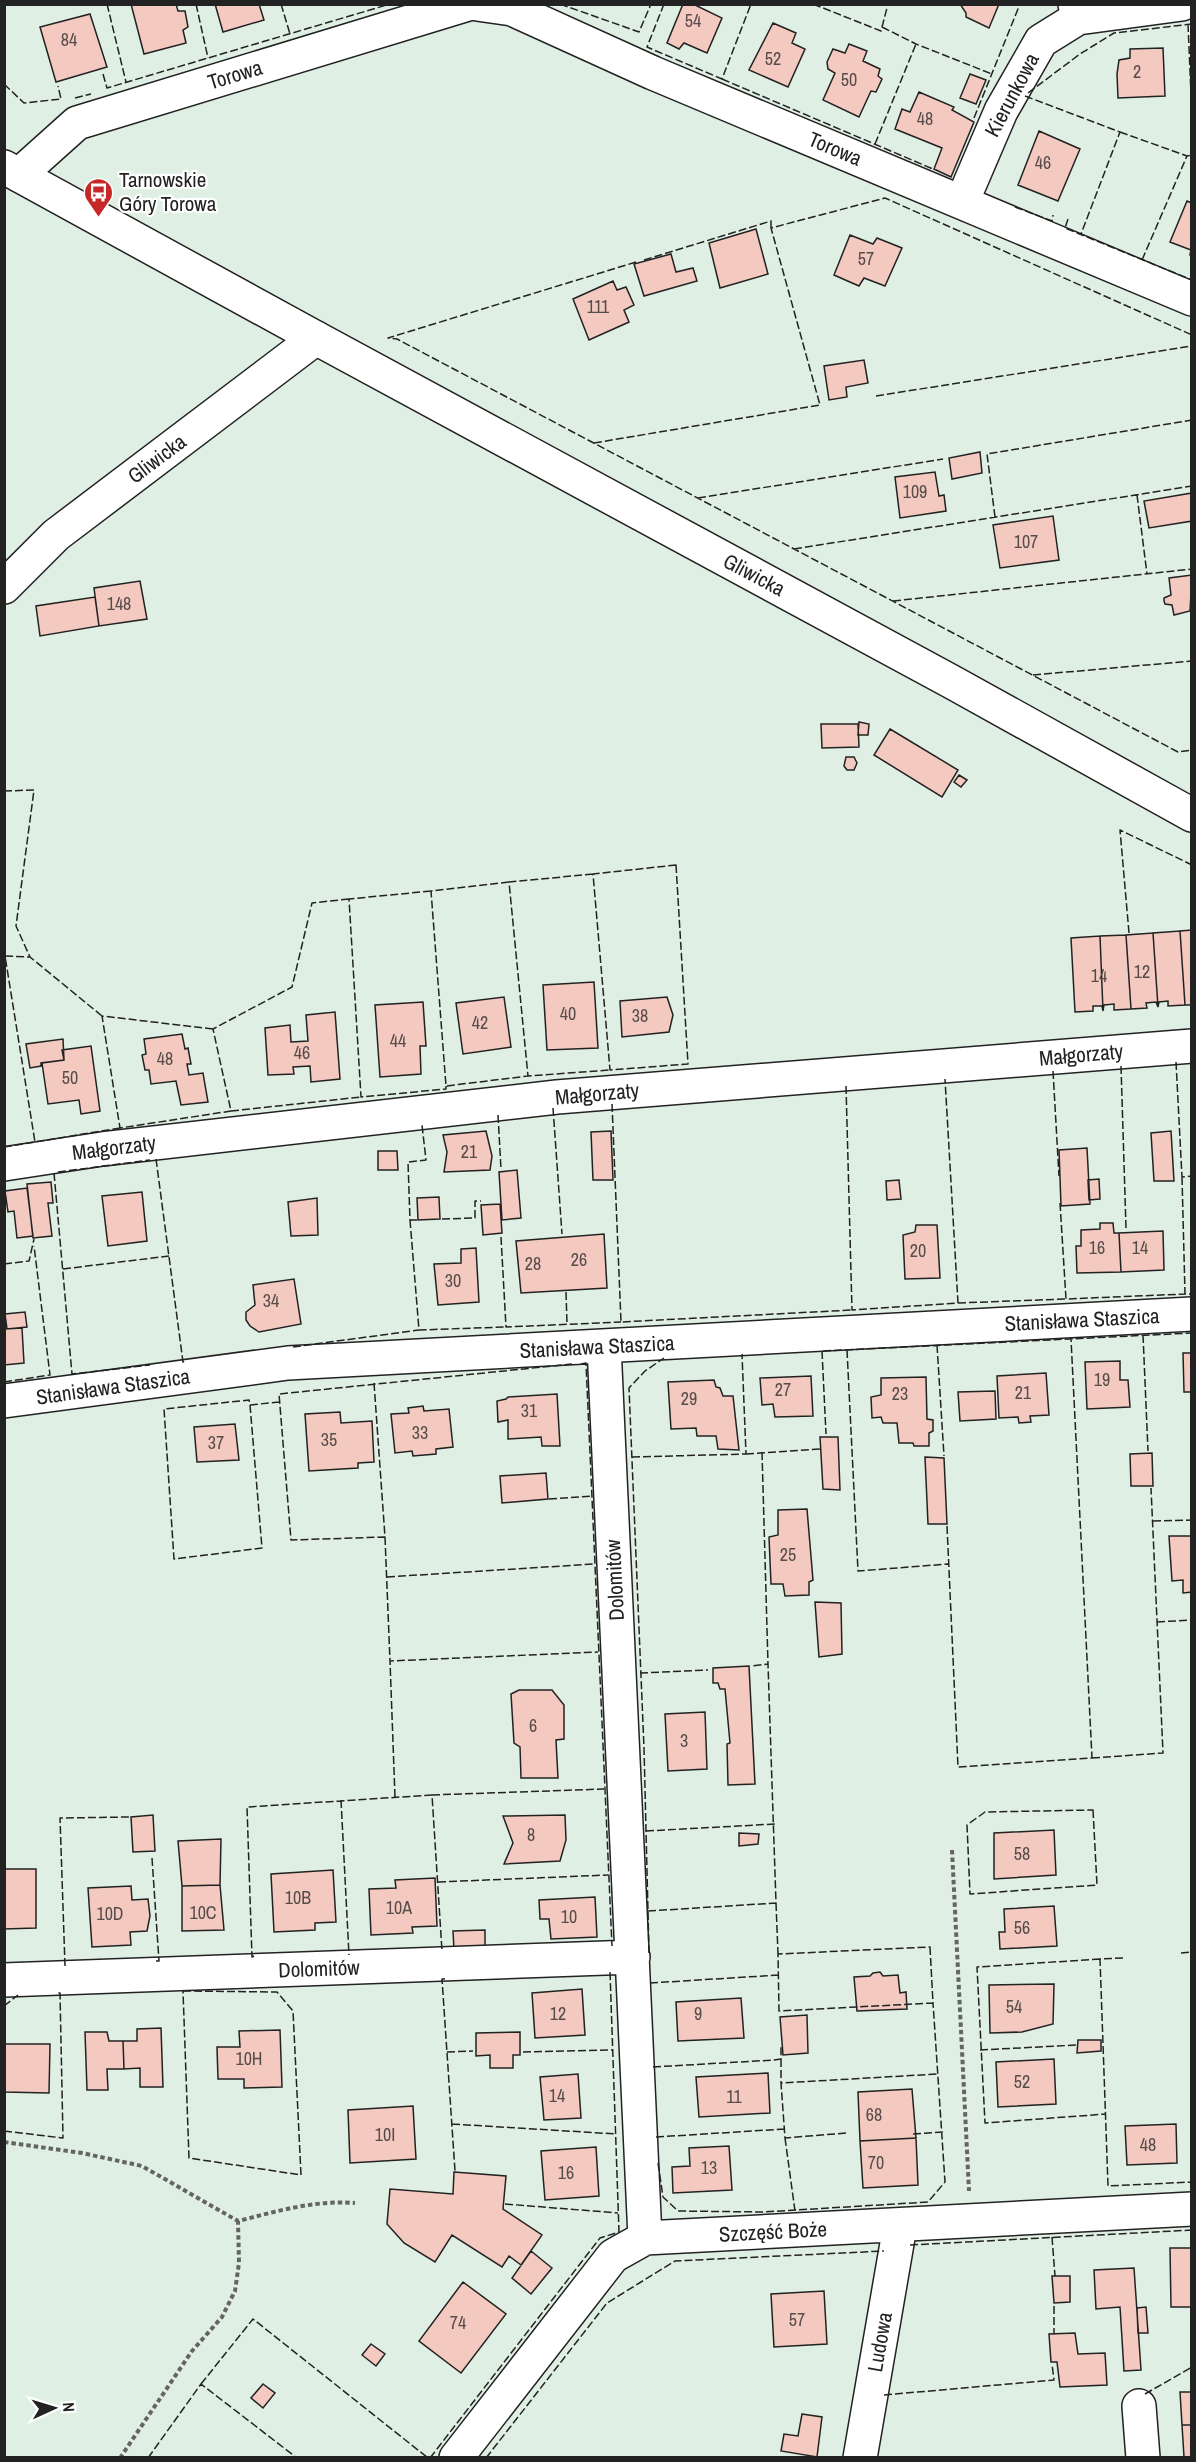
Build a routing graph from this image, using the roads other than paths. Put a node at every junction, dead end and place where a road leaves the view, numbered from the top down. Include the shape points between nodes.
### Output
1 (468, 4) edge
2 (477, 4) edge
3 (1182, 4) edge
4 (1077, 11) edge
5 (12, 171) edge
6 (962, 202) junction
7 (1191, 299) edge
8 (316, 338) junction
9 (4, 587) edge
10 (1191, 814) edge
11 (1191, 1046) edge
12 (4, 1164) edge
13 (1191, 1314) edge
14 (604, 1346) junction
15 (4, 1401) edge
16 (633, 1957) junction
17 (4, 1980) edge
18 (1191, 2210) edge
19 (900, 2226) junction
20 (645, 2238) junction
21 (1139, 2406) dead end
22 (456, 2457) edge
23 (860, 2457) edge
24 (1143, 2457) edge

1 - 5 street, Torowa via 77,123
2 - 6 street, Torowa via 512,9 652,73
3 - 4 street
4 - 6 street, Kierunkowa via 1041,41 1001,111
5 - 8 street, Gliwicka
6 - 7 street, Torowa
8 - 9 street, Gliwicka via 56,535
8 - 10 street, Gliwicka
11 - 12 street, Małgorzaty via 557,1097 102,1149
13 - 14 street, Stanisława Staszica
14 - 15 street, Stanisława Staszica via 288,1364
14 - 16 street, Dolomitów
16 - 17 street, Dolomitów
16 - 20 street, Dolomitów
18 - 19 street, Szczęść Boże
19 - 20 street, Szczęść Boże
19 - 23 street, Ludowa
20 - 22 street, Szczęść Boże via 613,2256
21 - 24 street

